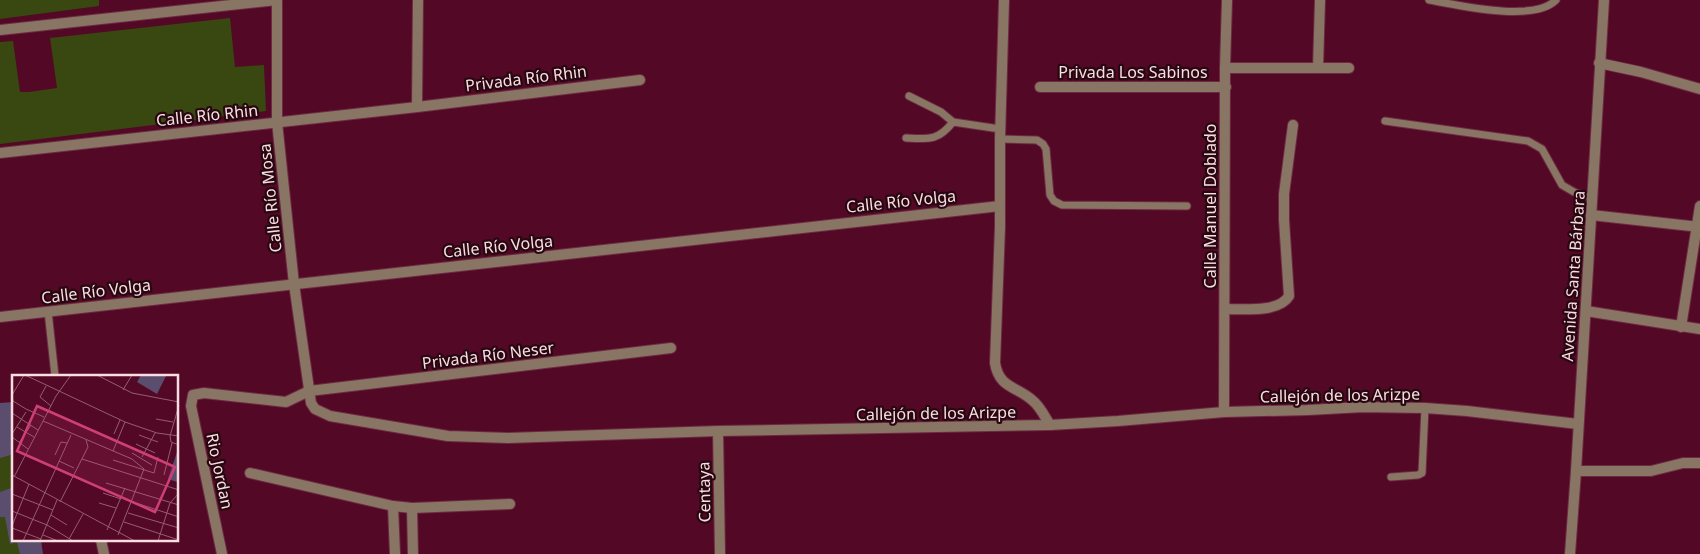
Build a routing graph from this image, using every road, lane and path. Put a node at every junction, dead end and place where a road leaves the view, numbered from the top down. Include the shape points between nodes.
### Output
1 (277, 0) edge
2 (418, 0) edge
3 (1004, 0) edge
4 (1228, 0) edge
5 (1320, 0) edge
6 (1429, 0) edge
7 (1556, 0) edge
8 (1604, 0) edge
9 (0, 30) edge
10 (1599, 63) junction
11 (1225, 68) junction
12 (1318, 68) junction
13 (1349, 68) dead end
14 (640, 80) dead end
15 (1040, 87) dead end
16 (1226, 87) junction
17 (1700, 89) edge
18 (909, 96) dead end
19 (417, 107) junction
20 (1385, 121) dead end
21 (277, 122) junction
22 (953, 122) junction
23 (1293, 125) dead end
24 (1000, 134) junction
25 (906, 138) dead end
26 (0, 153) edge
27 (1593, 198) junction
28 (1000, 206) junction
29 (1187, 206) dead end
30 (1700, 206) edge
31 (1591, 215) junction
32 (1698, 227) edge
33 (294, 284) junction
34 (1225, 309) junction
35 (48, 311) junction
36 (1586, 312) junction
37 (0, 316) edge
38 (1681, 326) junction
39 (1700, 329) edge
40 (671, 348) dead end
41 (55, 375) edge
42 (310, 391) junction
43 (193, 395) joint
44 (1425, 408) junction
45 (1224, 412) junction
46 (1578, 424) junction
47 (1050, 425) junction
48 (718, 430) junction
49 (1700, 463) edge
50 (1576, 471) junction
51 (250, 473) dead end
52 (1391, 477) dead end
53 (510, 504) dead end
54 (394, 506) junction
55 (412, 508) junction
56 (222, 554) edge
57 (395, 554) edge
58 (413, 554) edge
59 (720, 554) edge
60 (1570, 554) edge

1 - 9 street
1 - 21 street, Calle Río Mosa
2 - 19 street
3 - 24 street
4 - 11 street, Calle Manuel Doblado
5 - 12 street
6 - 7 lane via 1520,11 1544,8
8 - 10 street, Avenida Santa Bárbara
10 - 17 street
10 - 27 street, Avenida Santa Bárbara
11 - 12 street
11 - 16 street, Calle Manuel Doblado
12 - 13 street
14 - 19 street, Privada Río Rhin
15 - 16 street, Privada Los Sabinos
16 - 34 street, Calle Manuel Doblado
18 - 22 lane via 941,112
19 - 21 street, Calle Río Rhin
20 - 27 lane via 1528,141 1542,149 1562,185
21 - 26 street, Calle Río Rhin
21 - 33 street, Calle Río Mosa
22 - 24 lane
22 - 25 lane via 945,132 928,139
23 - 34 street via 1284,194 1289,296 1270,308
24 - 28 street
24 - 29 lane via 1038,140 1043,144 1050,195 1062,205
27 - 31 street, Avenida Santa Bárbara
28 - 33 street, Calle Río Volga
28 - 47 street via 996,370 1005,384 1040,408
30 - 32 street
31 - 32 street
31 - 36 street, Avenida Santa Bárbara
32 - 38 street
33 - 35 street, Calle Río Volga
33 - 42 street, Calle Río Mosa
34 - 45 street, Calle Manuel Doblado
35 - 37 street, Calle Río Volga
35 - 41 lane
36 - 38 street
36 - 46 street, Avenida Santa Bárbara
38 - 39 street
40 - 42 street, Privada Río Neser
42 - 43 street, Privada Río Neser via 286,402 204,393
42 - 48 street, Callejón de los Arizpe via 315,409 330,416 448,436 508,438
43 - 56 street, Rio Jordan via 191,406
44 - 45 street, Callejón de los Arizpe
44 - 46 street, Callejón de los Arizpe
44 - 52 lane via 1422,473
45 - 47 street, Callejón de los Arizpe
46 - 50 street, Avenida Santa Bárbara
47 - 48 street, Callejón de los Arizpe
48 - 59 street, Centaya
49 - 50 street via 1683,463 1651,471
50 - 60 street, Avenida Santa Bárbara
51 - 54 street
53 - 55 street
54 - 55 street
54 - 57 street
55 - 58 street

